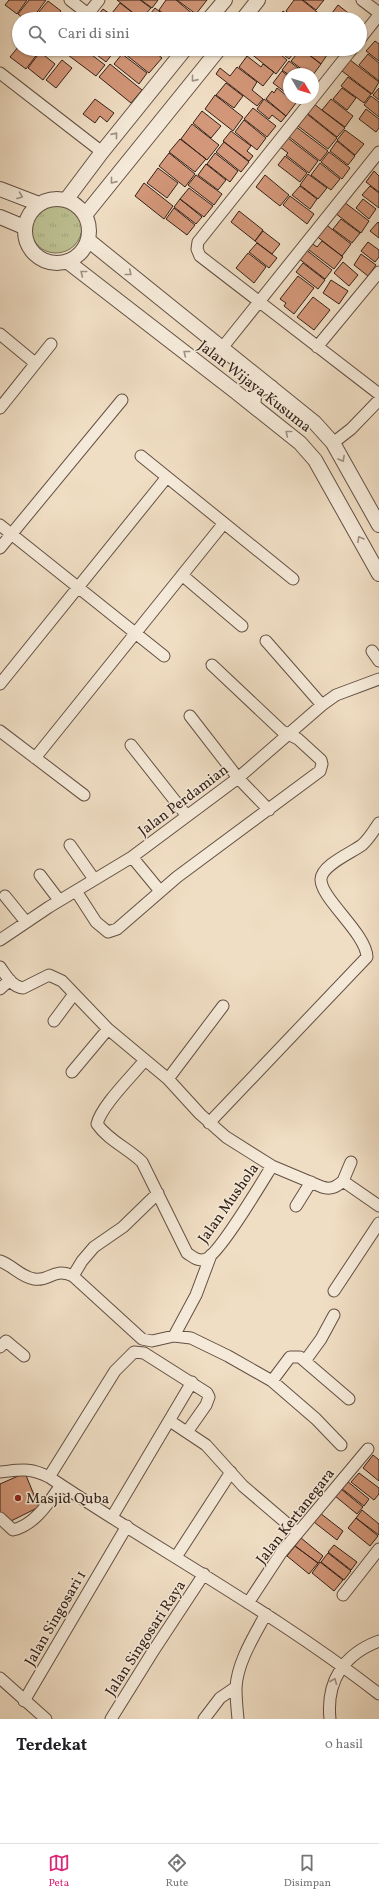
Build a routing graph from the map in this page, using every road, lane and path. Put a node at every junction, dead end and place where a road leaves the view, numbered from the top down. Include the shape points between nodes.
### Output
1 (70, 0) edge
2 (99, 0) edge
3 (224, 0) edge
4 (258, 0) edge
5 (362, 0) edge
6 (81, 12) edge
7 (90, 12) edge
8 (215, 12) edge
9 (249, 12) edge
10 (379, 14) edge
11 (367, 30) edge
12 (179, 56) edge
13 (213, 56) edge
14 (346, 56) edge
15 (0, 72) edge
16 (319, 90) edge
17 (308, 104) edge
18 (102, 152) junction
19 (379, 152) edge
20 (0, 189) edge
21 (66, 200) junction
22 (39, 204) junction
23 (85, 215) junction
24 (0, 217) edge
25 (24, 226) junction
26 (88, 240) junction
27 (68, 262) junction
28 (379, 272) edge
29 (259, 302) junction
30 (0, 334) edge
31 (51, 344) dead end
32 (317, 347) junction
33 (222, 348) junction
34 (35, 363) junction
35 (253, 372) junction
36 (271, 387) junction
37 (236, 392) junction
38 (379, 394) edge
39 (122, 400) dead end
40 (379, 400) edge
41 (254, 406) junction
42 (0, 408) edge
43 (333, 442) junction
44 (141, 456) dead end
45 (166, 477) junction
46 (224, 523) junction
47 (0, 525) edge
48 (379, 525) edge
49 (12, 534) junction
50 (0, 548) edge
51 (379, 574) edge
52 (182, 575) junction
53 (293, 579) dead end
54 (78, 587) junction
55 (242, 626) dead end
56 (135, 634) junction
57 (266, 641) dead end
58 (372, 651) dead end
59 (164, 656) dead end
60 (379, 661) edge
61 (212, 665) dead end
62 (379, 679) edge
63 (0, 684) edge
64 (322, 705) junction
65 (190, 716) dead end
66 (0, 731) edge
67 (289, 735) junction
68 (131, 745) dead end
69 (35, 758) junction
70 (238, 778) junction
71 (84, 795) dead end
72 (269, 810) junction
73 (187, 816) junction
74 (379, 823) edge
75 (70, 845) dead end
76 (132, 857) junction
77 (40, 875) dead end
78 (94, 879) junction
79 (160, 890) junction
80 (76, 891) junction
81 (5, 896) dead end
82 (59, 900) junction
83 (26, 922) junction
84 (0, 940) edge
85 (0, 967) edge
86 (10, 980) junction
87 (0, 989) edge
88 (74, 994) junction
89 (222, 1006) dead end
90 (54, 1021) dead end
91 (108, 1029) junction
92 (145, 1060) junction
93 (72, 1072) dead end
94 (168, 1079) junction
95 (209, 1123) junction
96 (351, 1162) dead end
97 (272, 1166) junction
98 (343, 1181) junction
99 (311, 1182) junction
100 (158, 1193) junction
101 (296, 1206) dead end
102 (379, 1206) edge
103 (379, 1223) edge
104 (211, 1255) junction
105 (0, 1261) edge
106 (73, 1276) junction
107 (334, 1291) dead end
108 (334, 1315) dead end
109 (174, 1336) junction
110 (0, 1346) edge
111 (24, 1356) dead end
112 (305, 1361) junction
113 (272, 1381) junction
114 (192, 1382) junction
115 (349, 1399) dead end
116 (170, 1421) junction
117 (187, 1432) junction
118 (341, 1445) dead end
119 (368, 1449) dead end
120 (0, 1472) edge
121 (232, 1472) junction
122 (49, 1476) junction
123 (61, 1485) junction
124 (112, 1517) junction
125 (0, 1518) edge
126 (127, 1526) junction
127 (298, 1533) junction
128 (377, 1556) edge
129 (176, 1557) junction
130 (204, 1574) junction
131 (344, 1595) dead end
132 (248, 1603) junction
133 (266, 1614) junction
134 (379, 1640) edge
135 (343, 1666) junction
136 (2, 1684) edge
137 (236, 1687) junction
138 (379, 1694) edge
139 (24, 1701) junction
140 (46, 1719) edge
141 (111, 1719) edge
142 (204, 1719) edge
143 (238, 1719) edge
144 (330, 1719) edge

1 - 6 street
2 - 7 street
3 - 8 street
4 - 9 street
5 - 10 street
10 - 11 street
18 -> 12 street
13 -> 23 street
14 - 16 street
15 - 18 street
17 - 29 street via 196,245 200,256
18 - 21 street
19 - 29 street
20 -> 22 street
21 - 22 street via 52,199
21 - 23 street via 80,208
22 - 25 street via 27,218
23 - 26 street via 89,227
24 - 25 street
25 - 27 street via 27,245 40,259 49,263
26 - 27 street via 82,251
26 -> 33 street, Jalan Wijaya Kusuma
37 -> 27 street, Jalan Wijaya Kusuma
28 - 32 street
29 - 32 street
29 - 33 street
30 - 34 street
31 - 34 street
32 - 38 street
33 - 35 street, Jalan Wijaya Kusuma
34 - 42 street
35 - 36 street, Jalan Wijaya Kusuma
35 - 37 street via 254,379 249,388
36 - 41 street via 262,387 255,392
36 - 43 street, Jalan Wijaya Kusuma via 316,423
37 - 41 street, Jalan Wijaya Kusuma
39 - 49 street
40 - 43 street via 351,429
51 -> 41 street, Jalan Wijaya Kusuma via 310,453
43 -> 48 street, Jalan Wijaya Kusuma
44 - 45 street
45 - 46 street
45 - 54 street
46 - 52 street
46 - 53 street
47 - 49 street
49 - 50 street
49 - 54 street
52 - 55 street
52 - 56 street
54 - 56 street
54 - 63 street
56 - 59 street
56 - 69 street
57 - 64 street
58 - 60 street
61 - 67 street
62 - 64 street, Jalan Perdamian via 336,695
64 - 67 street, Jalan Perdamian
65 - 70 street
66 - 69 street
67 - 70 street, Jalan Perdamian
67 - 72 street via 298,739 321,760 322,768 318,774
68 - 73 street
69 - 71 street
70 - 72 street
70 - 73 street, Jalan Perdamian
72 - 79 street
73 - 76 street, Jalan Perdamian
74 - 95 street via 363,844 331,865 322,874 321,880 324,890 367,950 367,957
75 - 78 street
76 - 78 street, Jalan Perdamian
76 - 79 street
77 - 82 street
78 - 80 street, Jalan Perdamian
79 - 80 street via 117,929 108,932 96,922
80 - 82 street, Jalan Perdamian
81 - 83 street
82 - 83 street, Jalan Perdamian
83 - 84 street, Jalan Perdamian
85 - 86 street
86 - 87 street
86 - 88 street via 23,988 49,975 55,976
88 - 90 street
88 - 91 street
89 - 94 street
91 - 92 street
91 - 93 street
92 - 94 street
92 - 100 street via 108,1104 97,1124 142,1162
94 - 95 street
95 - 97 street
96 - 98 street
97 - 99 street
97 - 104 street, Jalan Mushola via 227,1236
98 - 99 street via 328,1189
98 - 102 street
99 - 101 street
100 - 104 street, Jalan Mushola via 187,1252 198,1260
100 - 106 street via 123,1227 94,1247
103 - 107 street
104 - 109 street via 196,1295
105 - 106 street via 32,1279 42,1280 51,1274 63,1272
106 - 109 street via 142,1339 152,1341
108 - 112 street
109 - 113 street via 191,1338
110 - 111 street via 6,1340
112 - 113 street via 300,1357 290,1357
112 - 115 street
113 - 118 street via 316,1419
114 - 116 street
114 - 117 street via 209,1397
114 - 122 street via 144,1353 134,1352 115,1371
116 - 117 street
116 - 124 street
117 - 121 street via 214,1452
119 - 127 street, Jalan Kertanegara
120 - 122 street via 24,1468
121 - 127 street via 243,1486
121 - 129 street
122 - 123 street
123 - 124 street
123 - 125 street via 38,1516 21,1529 13,1530
124 - 126 street
126 - 129 street
126 - 139 street, Jalan Singosari 1
127 - 132 street, Jalan Kertanegara
128 - 131 street
129 - 130 street
130 - 132 street
130 - 141 street, Jalan Singosari Raya
132 - 133 street
133 - 135 street
133 - 137 street via 249,1645
134 - 135 street via 354,1654
135 - 138 street
144 -> 135 street via 331,1691 336,1675
136 - 139 street
137 - 142 street via 220,1698
137 - 143 street
139 - 140 street

